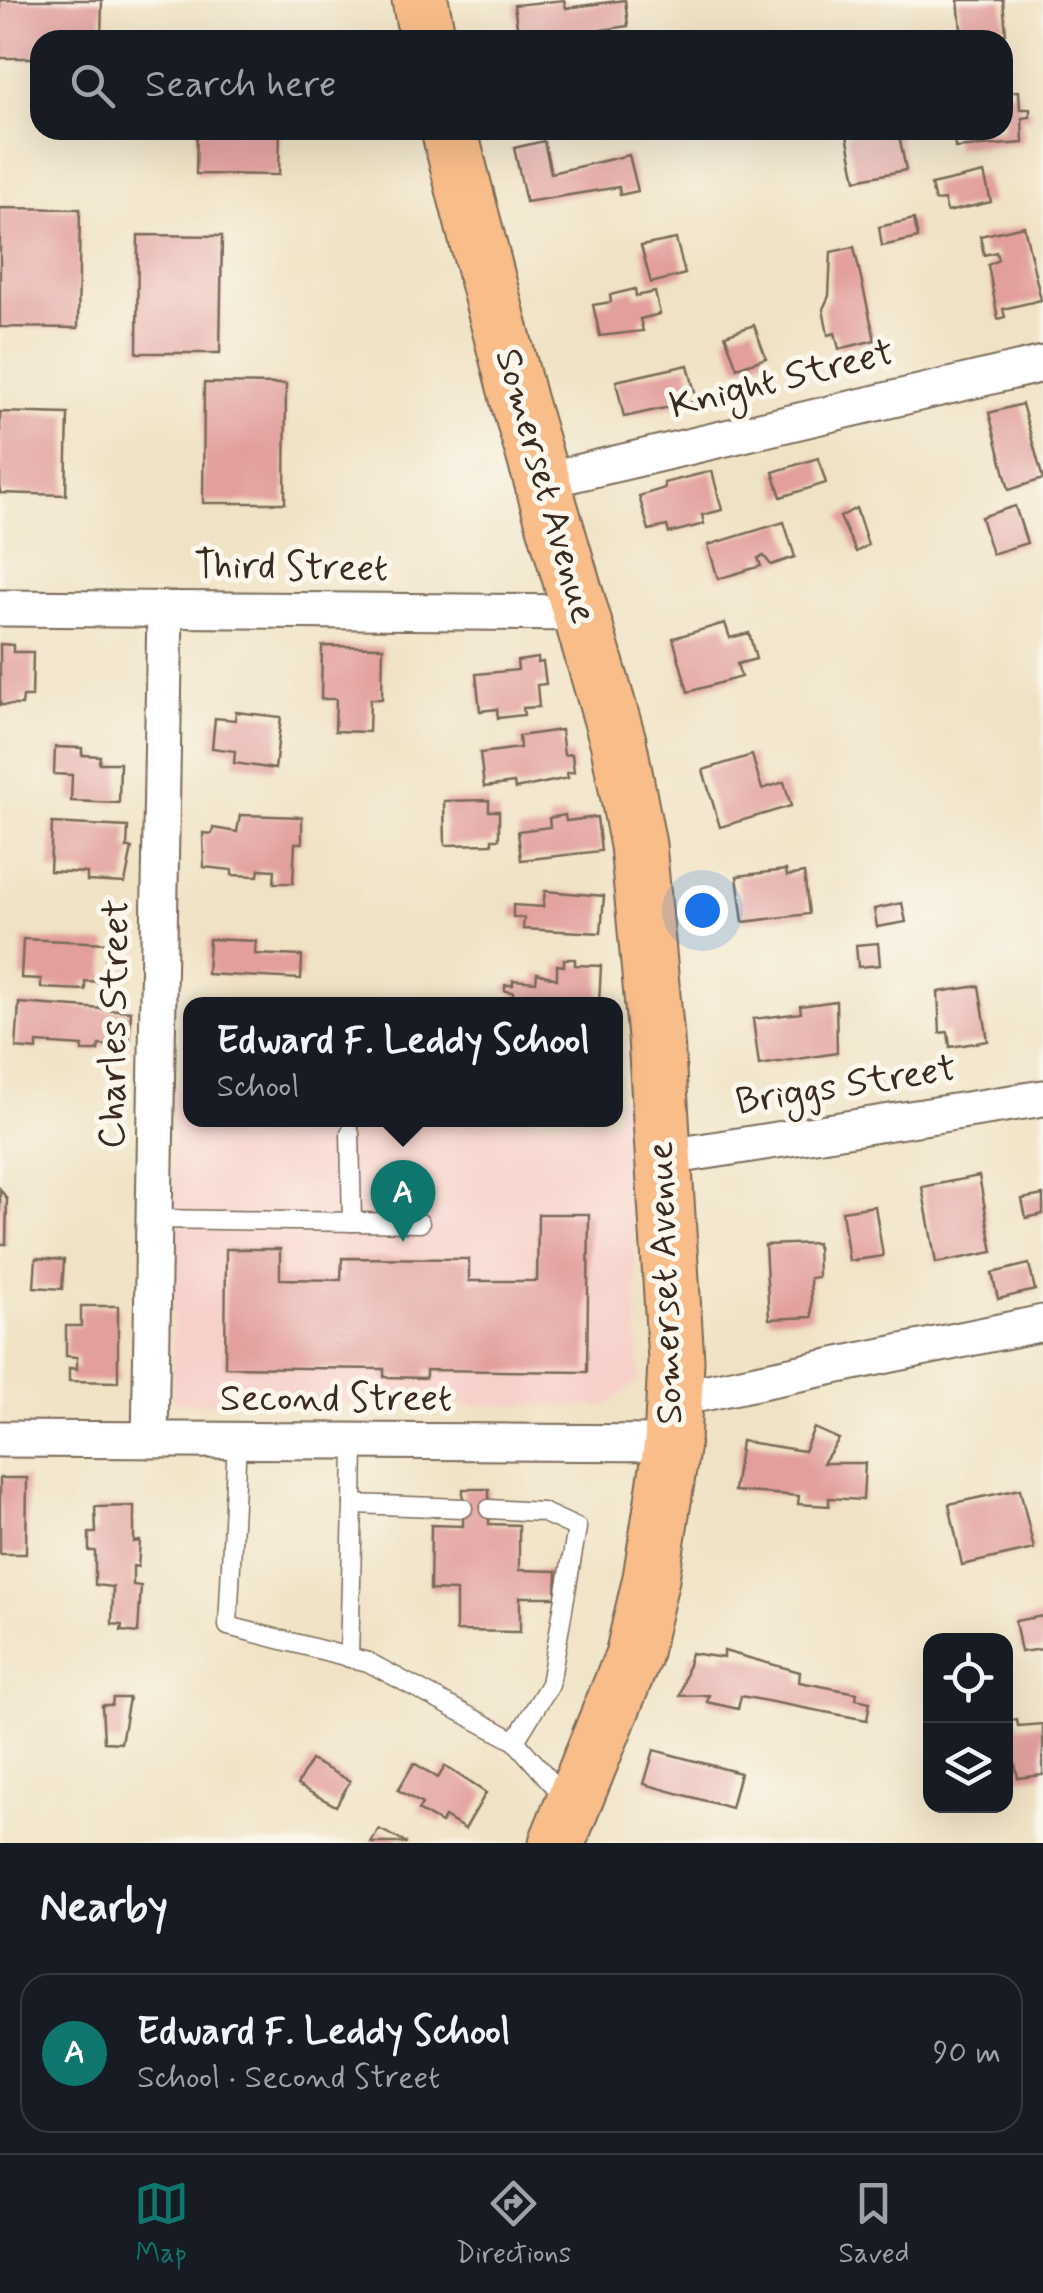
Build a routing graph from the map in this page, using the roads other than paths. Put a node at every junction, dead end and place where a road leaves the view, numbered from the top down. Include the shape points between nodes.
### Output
1 (420, 0) edge
2 (426, 30) edge
3 (452, 140) edge
4 (1043, 364) edge
5 (542, 481) junction
6 (0, 608) edge
7 (166, 609) junction
8 (582, 613) junction
9 (1043, 1098) edge
10 (350, 1133) dead end
11 (662, 1158) junction
12 (154, 1219) junction
13 (352, 1222) junction
14 (420, 1223) dead end
15 (1043, 1322) edge
16 (673, 1421) junction
17 (0, 1439) edge
18 (150, 1440) junction
19 (237, 1441) junction
20 (354, 1442) junction
21 (353, 1504) junction
22 (463, 1508) dead end
23 (489, 1509) dead end
24 (349, 1658) junction
25 (515, 1741) junction
26 (566, 1826) edge

1 - 2 main road
3 - 5 main road, Somerset Avenue
4 - 5 street, Knight Street
5 - 8 main road, Somerset Avenue
6 - 7 street, Third Street
7 - 8 street, Third Street
7 - 12 street, Charles Street
8 - 11 main road, Somerset Avenue via 618,740 638,845
9 - 11 street, Briggs Street
10 - 13 lane
11 - 16 main road, Somerset Avenue via 676,1361
12 - 13 lane
12 - 18 street, Charles Street
13 - 14 lane
15 - 16 street, Second Street
16 - 20 street, Second Street
16 - 26 main road, Somerset Avenue via 633,1656
17 - 18 street, Second Street
18 - 19 street, Second Street
19 - 20 street, Second Street
19 - 24 lane via 228,1626
20 - 21 lane
21 - 22 lane
21 - 24 lane
23 - 25 lane via 542,1512 577,1528 550,1684
24 - 25 lane
25 - 26 lane

